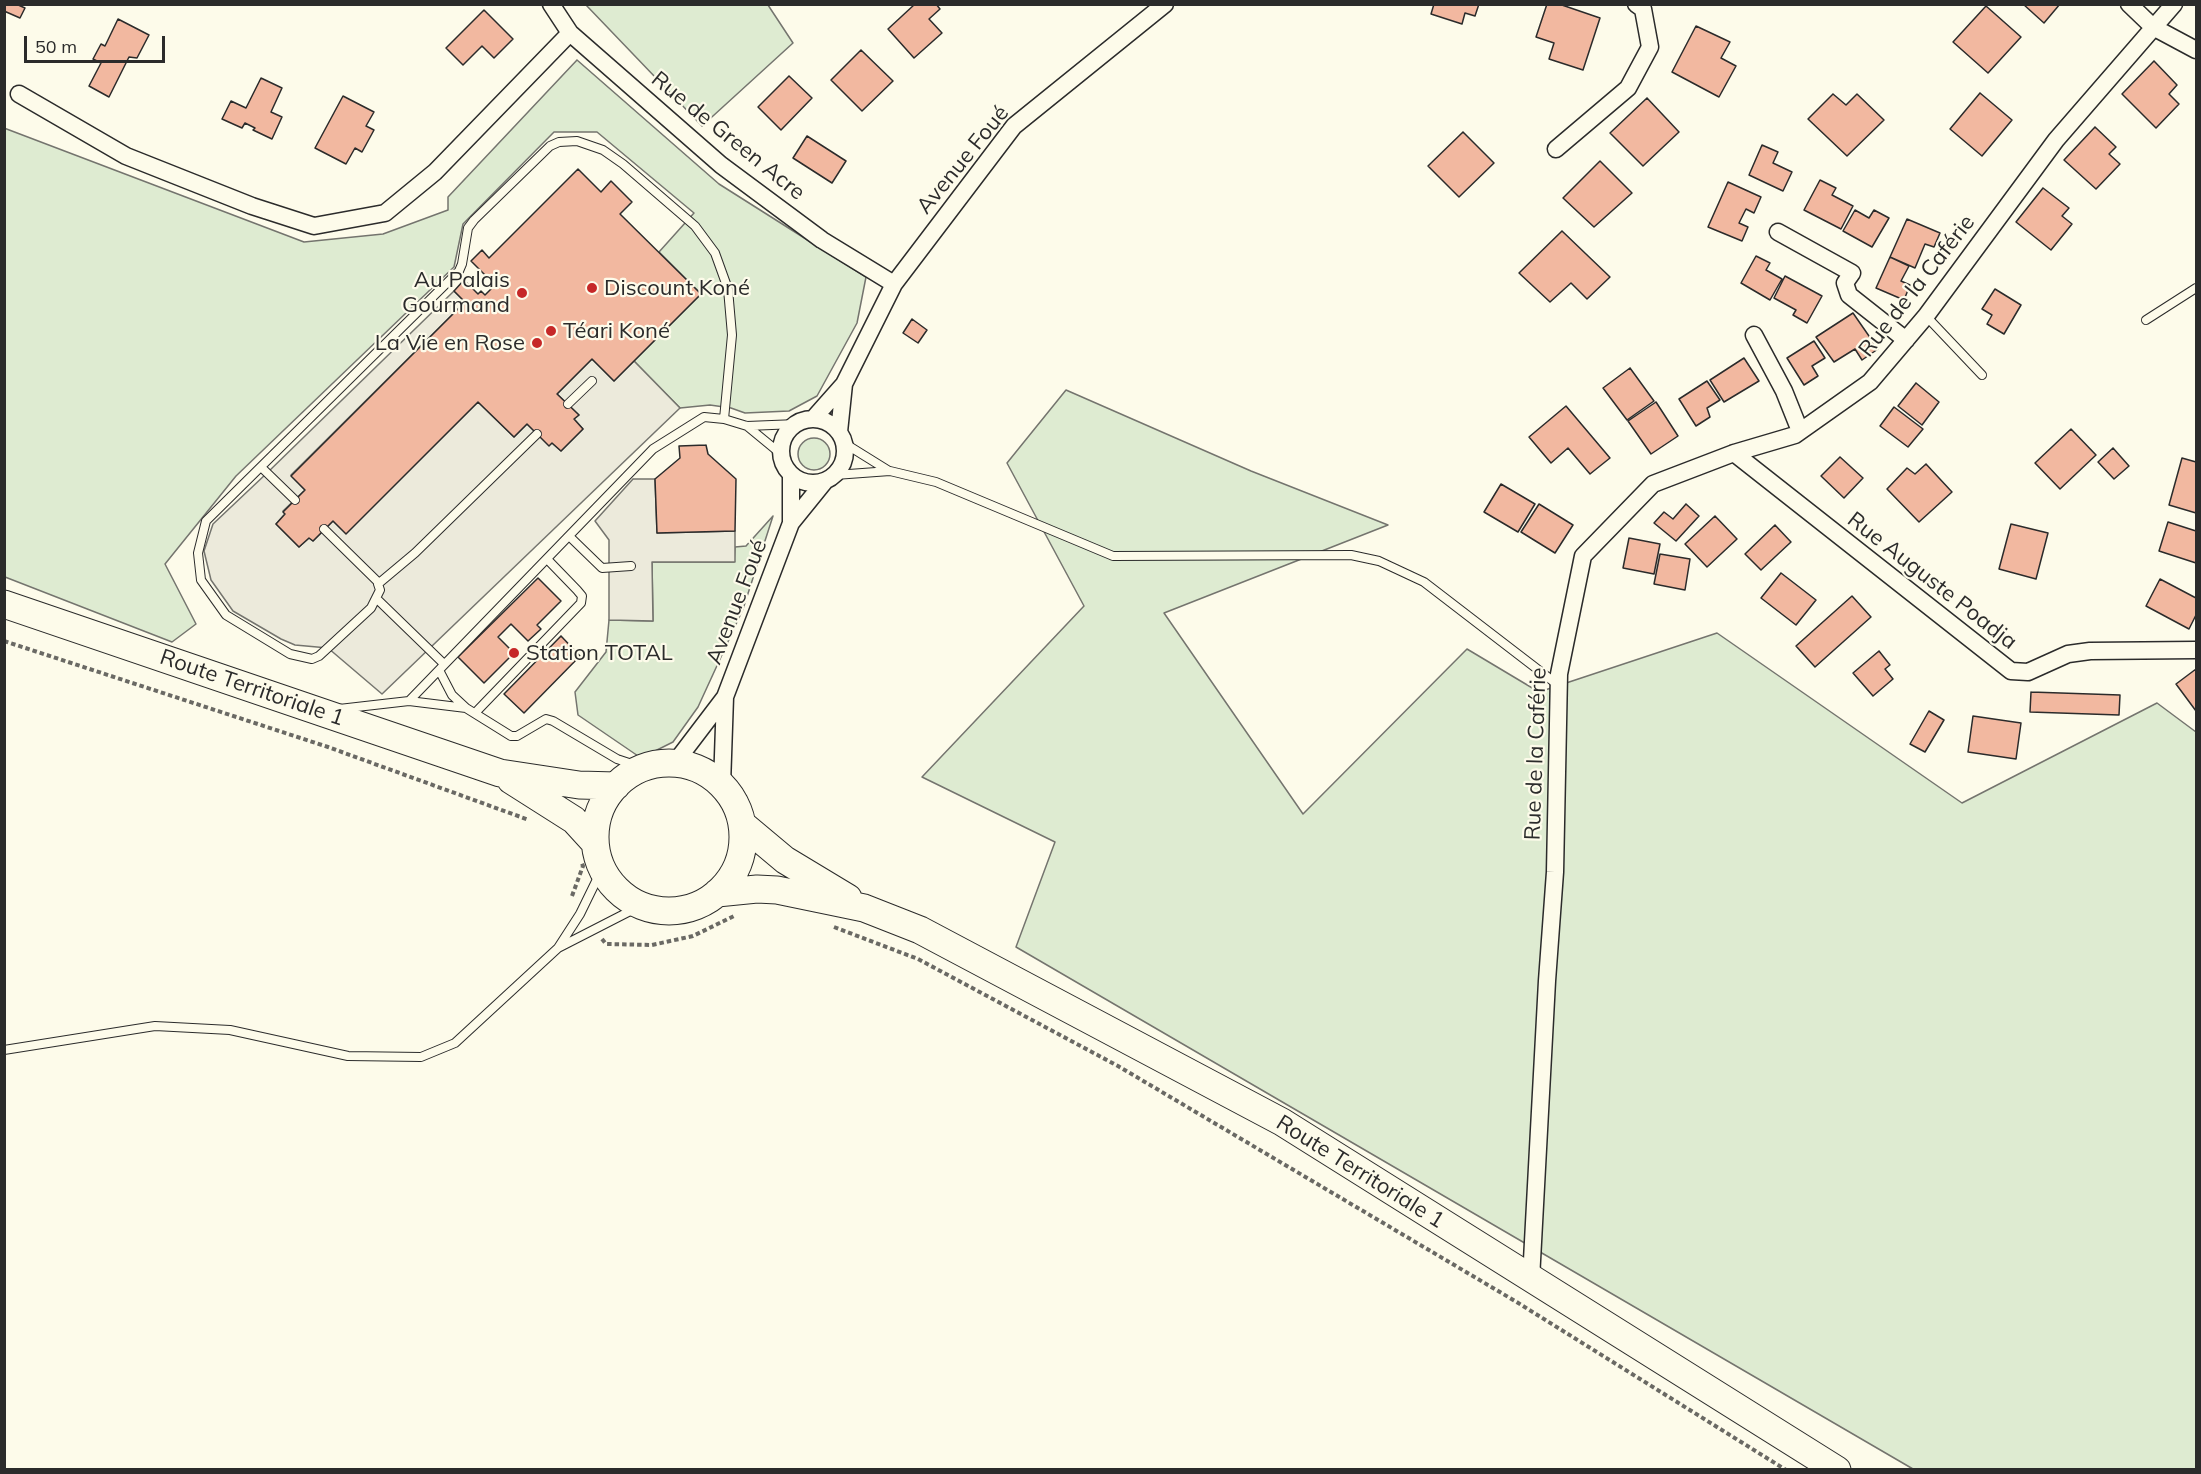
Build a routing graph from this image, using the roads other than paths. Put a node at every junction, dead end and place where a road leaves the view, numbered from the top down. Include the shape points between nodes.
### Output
1 (551, 4) edge
2 (1165, 4) edge
3 (1636, 4) edge
4 (2129, 4) edge
5 (2174, 4) edge
6 (2153, 27) junction
7 (570, 33) junction
8 (2196, 50) edge
9 (19, 94) dead end
10 (1556, 148) dead end
11 (1778, 232) dead end
12 (894, 284) junction
13 (2196, 288) edge
14 (1926, 316) junction
15 (2146, 320) dead end
16 (1754, 335) dead end
17 (1906, 340) junction
18 (1982, 375) dead end
19 (592, 381) dead end
20 (844, 384) junction
21 (568, 404) dead end
22 (724, 418) junction
23 (813, 419) junction
24 (797, 424) junction
25 (747, 426) junction
26 (1800, 431) junction
27 (537, 434) dead end
28 (842, 437) junction
29 (1734, 453) junction
30 (781, 454) junction
31 (261, 467) junction
32 (890, 471) junction
33 (791, 475) junction
34 (830, 478) junction
35 (295, 500) dead end
36 (791, 523) junction
37 (324, 529) dead end
38 (569, 536) junction
39 (547, 559) junction
40 (631, 566) dead end
41 (379, 583) junction
42 (376, 599) junction
43 (4, 604) edge
44 (2196, 650) edge
45 (441, 667) junction
46 (1558, 685) junction
47 (724, 697) junction
48 (409, 701) junction
49 (466, 708) junction
50 (319, 711) junction
51 (475, 713) junction
52 (674, 764) junction
53 (644, 768) junction
54 (500, 773) junction
55 (722, 785) junction
56 (616, 786) junction
57 (742, 824) junction
58 (592, 857) junction
59 (717, 894) junction
60 (640, 906) junction
61 (864, 908) junction
62 (558, 948) junction
63 (4, 1050) edge
64 (1531, 1279) junction
65 (1837, 1470) edge

1 - 7 street, Rue de Green Acre
2 - 12 street, Avenue Foué via 1014,126
3 - 10 street via 1643,9 1650,47 1628,88
4 - 6 street
5 - 6 street, Rue de la Caférie
6 - 8 street
6 - 14 street, Rue de la Caférie via 2056,140
7 - 9 street via 435,172 385,213 314,226 252,207 126,156
7 - 12 street, Rue de Green Acre via 721,165 822,240
11 - 17 street via 1852,273 1845,283 1849,295
12 - 20 street, Avenue Foué
13 - 15 lane
14 - 17 street, Rue de la Caférie
14 - 18 lane
16 - 26 street
17 - 26 street, Rue de la Caférie via 1870,382
19 - 21 lane
20 - 23 street, Avenue Foué
20 - 28 street, Avenue Foué
22 - 25 lane
22 - 31 lane via 732,335 728,289 715,253 695,226 623,164 603,150 577,141 559,142 550,146 474,220 468,228 459,271
22 - 38 lane via 704,417 653,449
23 - 24 street
23 - 28 street via 823,421
24 - 25 lane
24 - 30 street via 784,437
25 - 30 lane
26 - 29 street, Rue de la Caférie
27 - 41 lane
28 - 32 lane
28 - 34 street via 844,460
29 - 44 street, Rue Auguste Poadja via 2011,671 2028,672 2068,654 2090,651
29 - 46 street, Rue de la Caférie via 1653,484 1583,556
30 - 33 street
31 - 35 lane
31 - 42 lane via 206,521 198,553 201,580 226,615 290,654 312,660
32 - 34 lane
32 - 46 lane via 936,482 1113,556 1351,555 1379,561 1424,582
33 - 34 street via 807,483
33 - 36 street, Avenue Foué
34 - 36 street, Avenue Foué
36 - 47 street, Avenue Foué
37 - 41 lane
38 - 39 lane
38 - 40 lane via 602,568
39 - 45 lane
39 - 51 lane via 578,590 581,603
41 - 42 lane
42 - 45 lane
43 - 50 main road, Route Territoriale 1
45 - 48 lane
45 - 49 lane via 452,695
46 - 64 street, Rue de la Caférie via 1555,872
47 - 52 street, Avenue Foué
47 - 55 street, Avenue Foué
48 - 49 lane
48 - 50 lane
49 - 51 lane
50 - 54 main road, Route Territoriale 1
51 - 53 lane via 511,736 546,719 553,721 617,759
52 - 53 main road
52 - 55 main road via 708,774
53 - 56 main road
54 - 56 main road, Route Territoriale 1 via 573,785
54 - 58 main road, Route Territoriale 1 via 574,820
55 - 57 main road via 735,803
56 - 58 main road via 600,813
57 - 59 main road via 739,862
57 - 61 main road, Route Territoriale 1 via 785,860
58 - 60 main road via 612,884
58 - 62 lane via 580,914
59 - 60 main road via 681,910 660,911
59 - 61 main road, Route Territoriale 1 via 777,890
60 - 62 lane
61 - 64 main road, Route Territoriale 1 via 920,930 1282,1122
62 - 63 lane via 455,1043 421,1057 348,1056 230,1030 155,1026
64 - 65 main road, Route Territoriale 1

